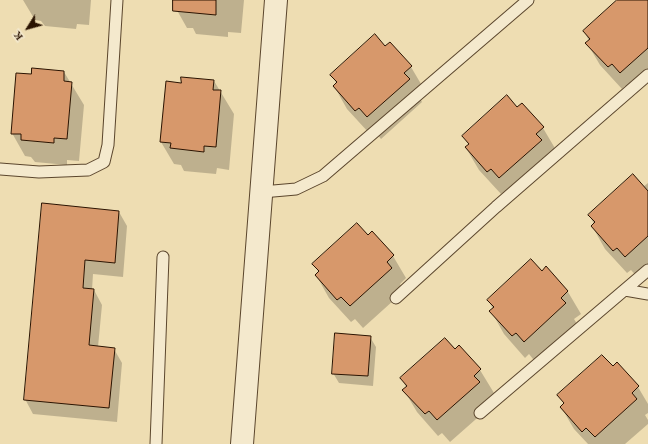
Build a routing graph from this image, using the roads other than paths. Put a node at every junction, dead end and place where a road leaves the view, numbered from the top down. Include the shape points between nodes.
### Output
1 (117, 0) edge
2 (276, 0) edge
3 (528, 0) edge
4 (648, 75) edge
5 (0, 169) edge
6 (262, 192) junction
7 (163, 257) dead end
8 (648, 270) edge
9 (625, 290) junction
10 (648, 294) edge
11 (396, 298) dead end
12 (480, 413) dead end
13 (156, 444) edge
14 (242, 444) edge

1 - 5 lane via 108,145 104,162 88,170 39,172
2 - 6 street
3 - 6 lane via 323,176 296,189
4 - 11 lane
6 - 14 street
7 - 13 lane
8 - 9 lane
9 - 10 lane
9 - 12 lane

